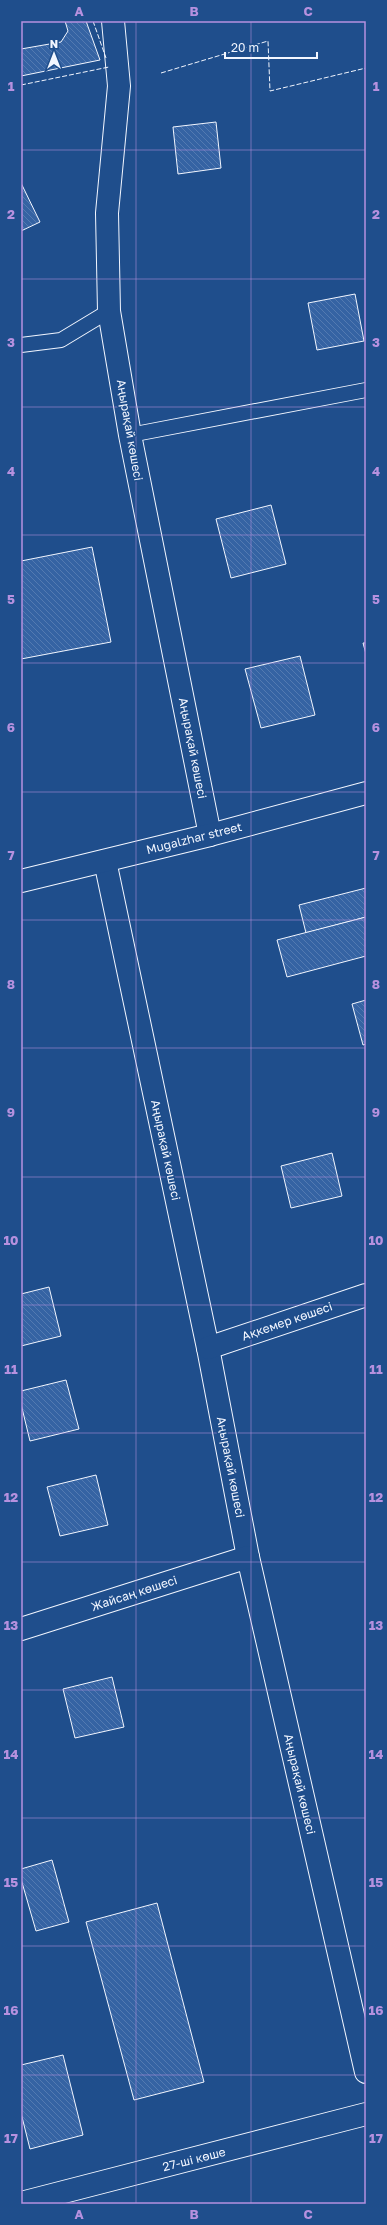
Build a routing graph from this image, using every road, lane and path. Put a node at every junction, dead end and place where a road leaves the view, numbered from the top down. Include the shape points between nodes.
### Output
1 (113, 21) edge
2 (109, 311) junction
3 (21, 345) edge
4 (366, 390) edge
5 (130, 435) junction
6 (366, 793) edge
7 (210, 834) junction
8 (105, 861) junction
9 (21, 881) edge
10 (366, 1295) edge
11 (208, 1348) junction
12 (248, 1557) junction
13 (21, 1629) edge
14 (366, 2072) edge
15 (366, 2114) edge
16 (21, 2203) edge

1 - 2 street, Аңырақай көшесі via 119,86 107,212
2 - 3 lane via 61,340
2 - 5 street, Аңырақай көшесі
4 - 5 lane
5 - 7 street, Аңырақай көшесі
6 - 7 street, Mugalzhar street
7 - 8 street, Mugalzhar street
8 - 9 street, Mugalzhar street
8 - 11 street, Аңырақай көшесі
10 - 11 street, Ақкемер көшесі
11 - 12 street, Аңырақай көшесі
12 - 13 street, Жайсаң көшесі
12 - 14 street, Аңырақай көшесі
15 - 16 street, 27-ші көше

